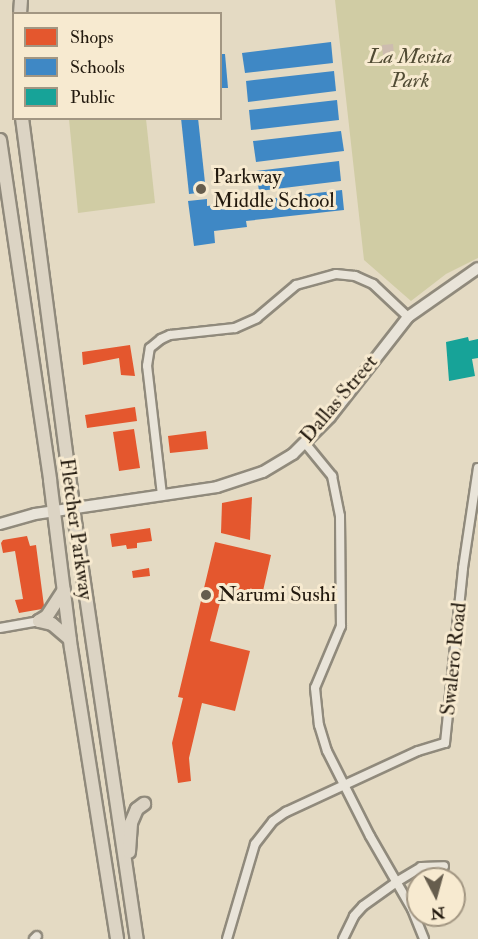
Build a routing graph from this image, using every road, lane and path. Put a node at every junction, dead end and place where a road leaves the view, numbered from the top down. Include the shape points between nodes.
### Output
1 (22, 120) edge
2 (0, 140) edge
3 (478, 268) edge
4 (408, 317) junction
5 (305, 443) junction
6 (478, 468) edge
7 (162, 495) junction
8 (73, 508) junction
9 (53, 511) junction
10 (0, 524) edge
11 (64, 591) junction
12 (39, 621) junction
13 (0, 628) edge
14 (70, 639) junction
15 (346, 785) junction
16 (144, 804) dead end
17 (444, 866) dead end
18 (127, 871) junction
19 (398, 881) junction
20 (117, 939) edge
21 (137, 939) edge
22 (227, 939) edge
23 (343, 939) edge
24 (424, 939) edge

1 - 8 main road, Fletcher Parkway
2 - 9 main road, Fletcher Parkway
3 - 4 street, Dallas Street
4 - 5 street, Dallas Street
4 - 7 street via 373,284 356,276 336,274 296,285 257,318 235,328 161,339 150,348 147,366
5 - 7 street, Dallas Street via 263,472 217,487
5 - 15 street via 332,476 338,496 341,626 318,677 315,694 327,751
6 - 15 street, Swalero Road via 445,743 418,751
7 - 8 street, Dallas Street
8 - 9 street, Dallas Street
8 - 18 main road, Fletcher Parkway
9 - 10 street, Dallas Street
9 - 11 main road, Fletcher Parkway
11 - 12 main road
11 - 14 main road, Fletcher Parkway
12 - 13 street
12 - 14 main road via 52,624
14 - 20 main road, Fletcher Parkway
15 - 19 street via 370,836
15 - 22 street via 279,816 259,838
16 - 18 main road via 131,823
17 - 19 street via 421,867
18 - 21 main road, Fletcher Parkway
19 - 23 street via 363,906
19 - 24 street

